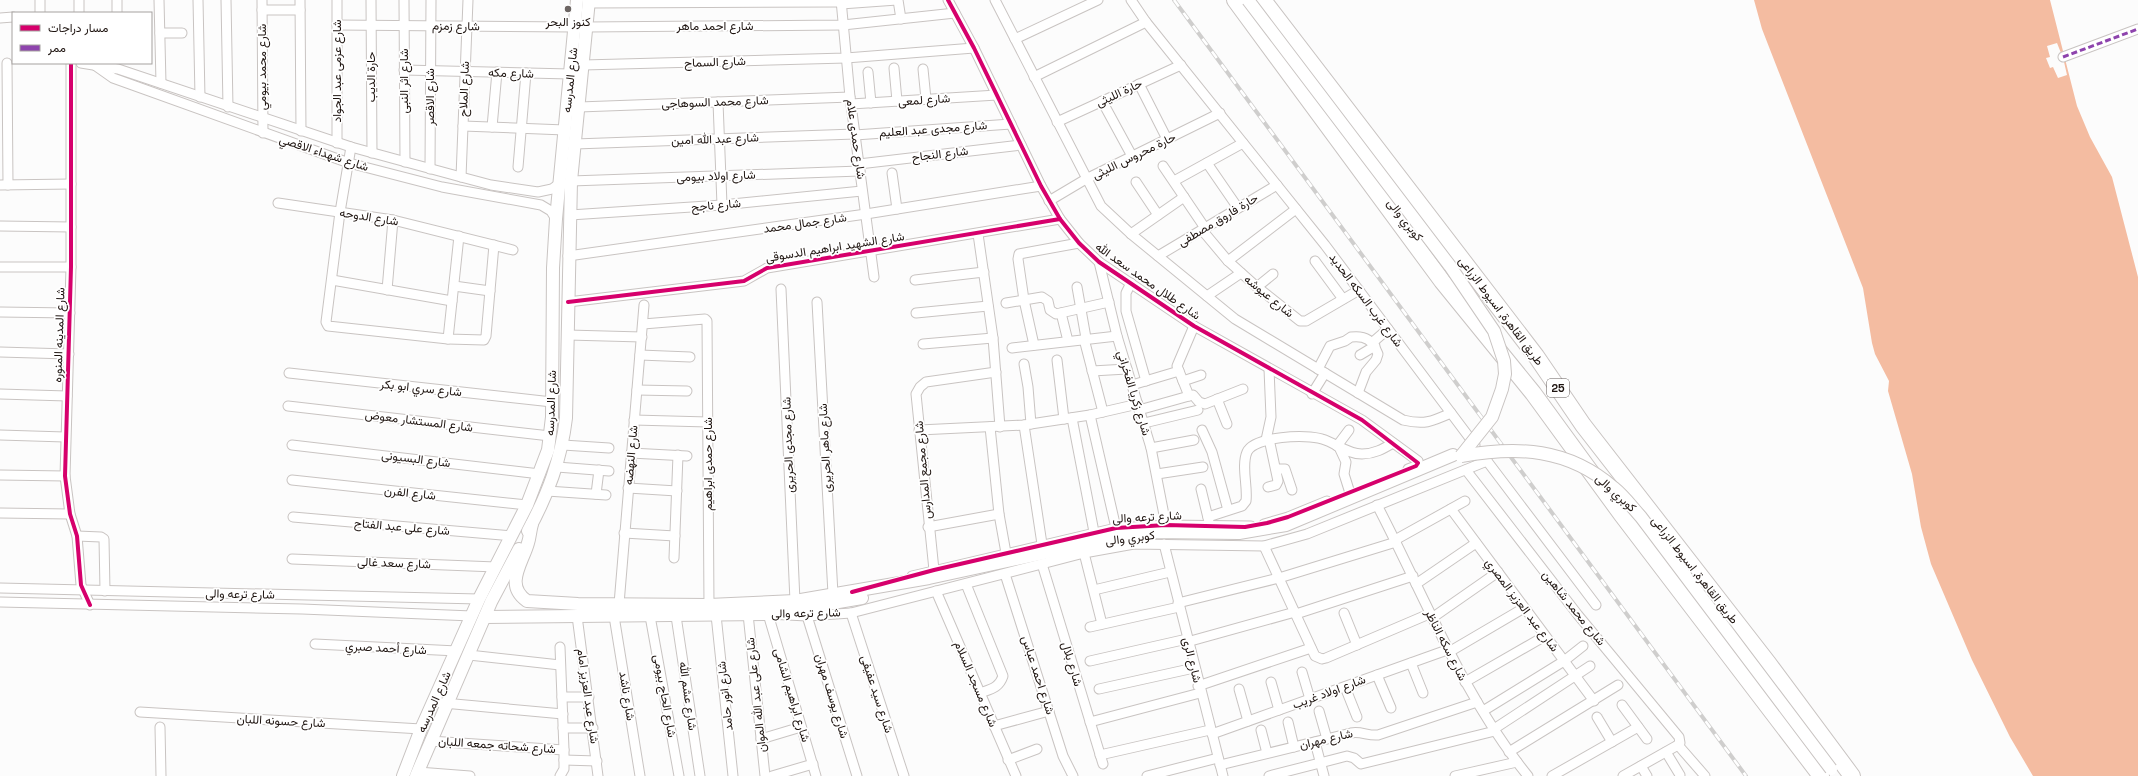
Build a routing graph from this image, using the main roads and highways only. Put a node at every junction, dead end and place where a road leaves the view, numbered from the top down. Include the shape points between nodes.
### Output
1 (1236, 0) edge
2 (1248, 0) edge
3 (1263, 0) edge
4 (585, 1) edge
5 (581, 27) junction
6 (565, 183) junction
7 (1551, 377) junction
8 (1533, 393) junction
9 (552, 417) junction
10 (566, 418) junction
11 (1583, 425) junction
12 (1564, 435) junction
13 (1457, 455) junction
14 (532, 524) junction
15 (852, 592) joint
16 (768, 614) joint
17 (485, 617) junction
18 (1801, 707) junction
19 (417, 774) edge
20 (403, 776) edge
21 (1821, 776) edge
22 (1837, 776) edge
23 (1852, 776) edge

1 - 8 highway, طريق القاهرة, اسيوط الزراعى / 25 via 1442,282
1 - 13 main road, كوبري والى via 1250,13 1279,50 1489,334 1498,362 1498,374 1491,402
2 - 13 main road, كوبري والى, bridge via 1450,266 1494,331 1504,362 1502,389 1492,417
3 - 7 highway, طريق القاهرة, اسيوط الزراعى / 25
4 - 5 main road, شارع المدرسه
5 - 6 main road, شارع المدرسه via 570,74 565,130
5 - 6 main road, شارع المدرسه via 583,65 576,144
6 - 9 main road, شارع المدرسه via 556,219 553,268
6 - 10 main road, شارع المدرسه via 570,215
7 - 8 highway via 1551,395 1544,397
7 - 11 highway, طريق القاهرة, اسيوط الزراعى / 25
8 - 12 highway, طريق القاهرة, اسيوط الزراعى / 25
9 - 10 main road
9 - 20 main road, شارع المدرسه via 540,474 512,536 479,599 421,729
10 - 14 main road, شارع المدرسه via 557,467
11 - 12 highway via 1570,418 1565,423
11 - 18 highway, طريق القاهرة, اسيوط الزراعى / 25
12 - 21 highway, طريق القاهرة, اسيوط الزراعى / 25
13 - 15 main road, كوبري والى via 1309,517 1268,529 1239,533 1150,532 1126,535
13 - 16 main road, كوبري والى via 1310,518 1263,532 1239,535 1126,536 868,597
13 - 18 main road, كوبري والى via 1494,446 1541,448 1589,464 1617,484 1646,512 1714,603
13 - 22 main road, كوبري والى, bridge via 1494,450 1540,452 1587,468 1614,488 1641,517
14 - 15 main road, شارع ترعه والى via 515,580 520,596 534,603 709,605 795,601
14 - 17 main road, شارع المدرسه
16 - 17 main road, شارع ترعه والى
17 - 19 main road, شارع المدرسه
18 - 23 highway, طريق القاهرة, اسيوط الزراعى / 25

